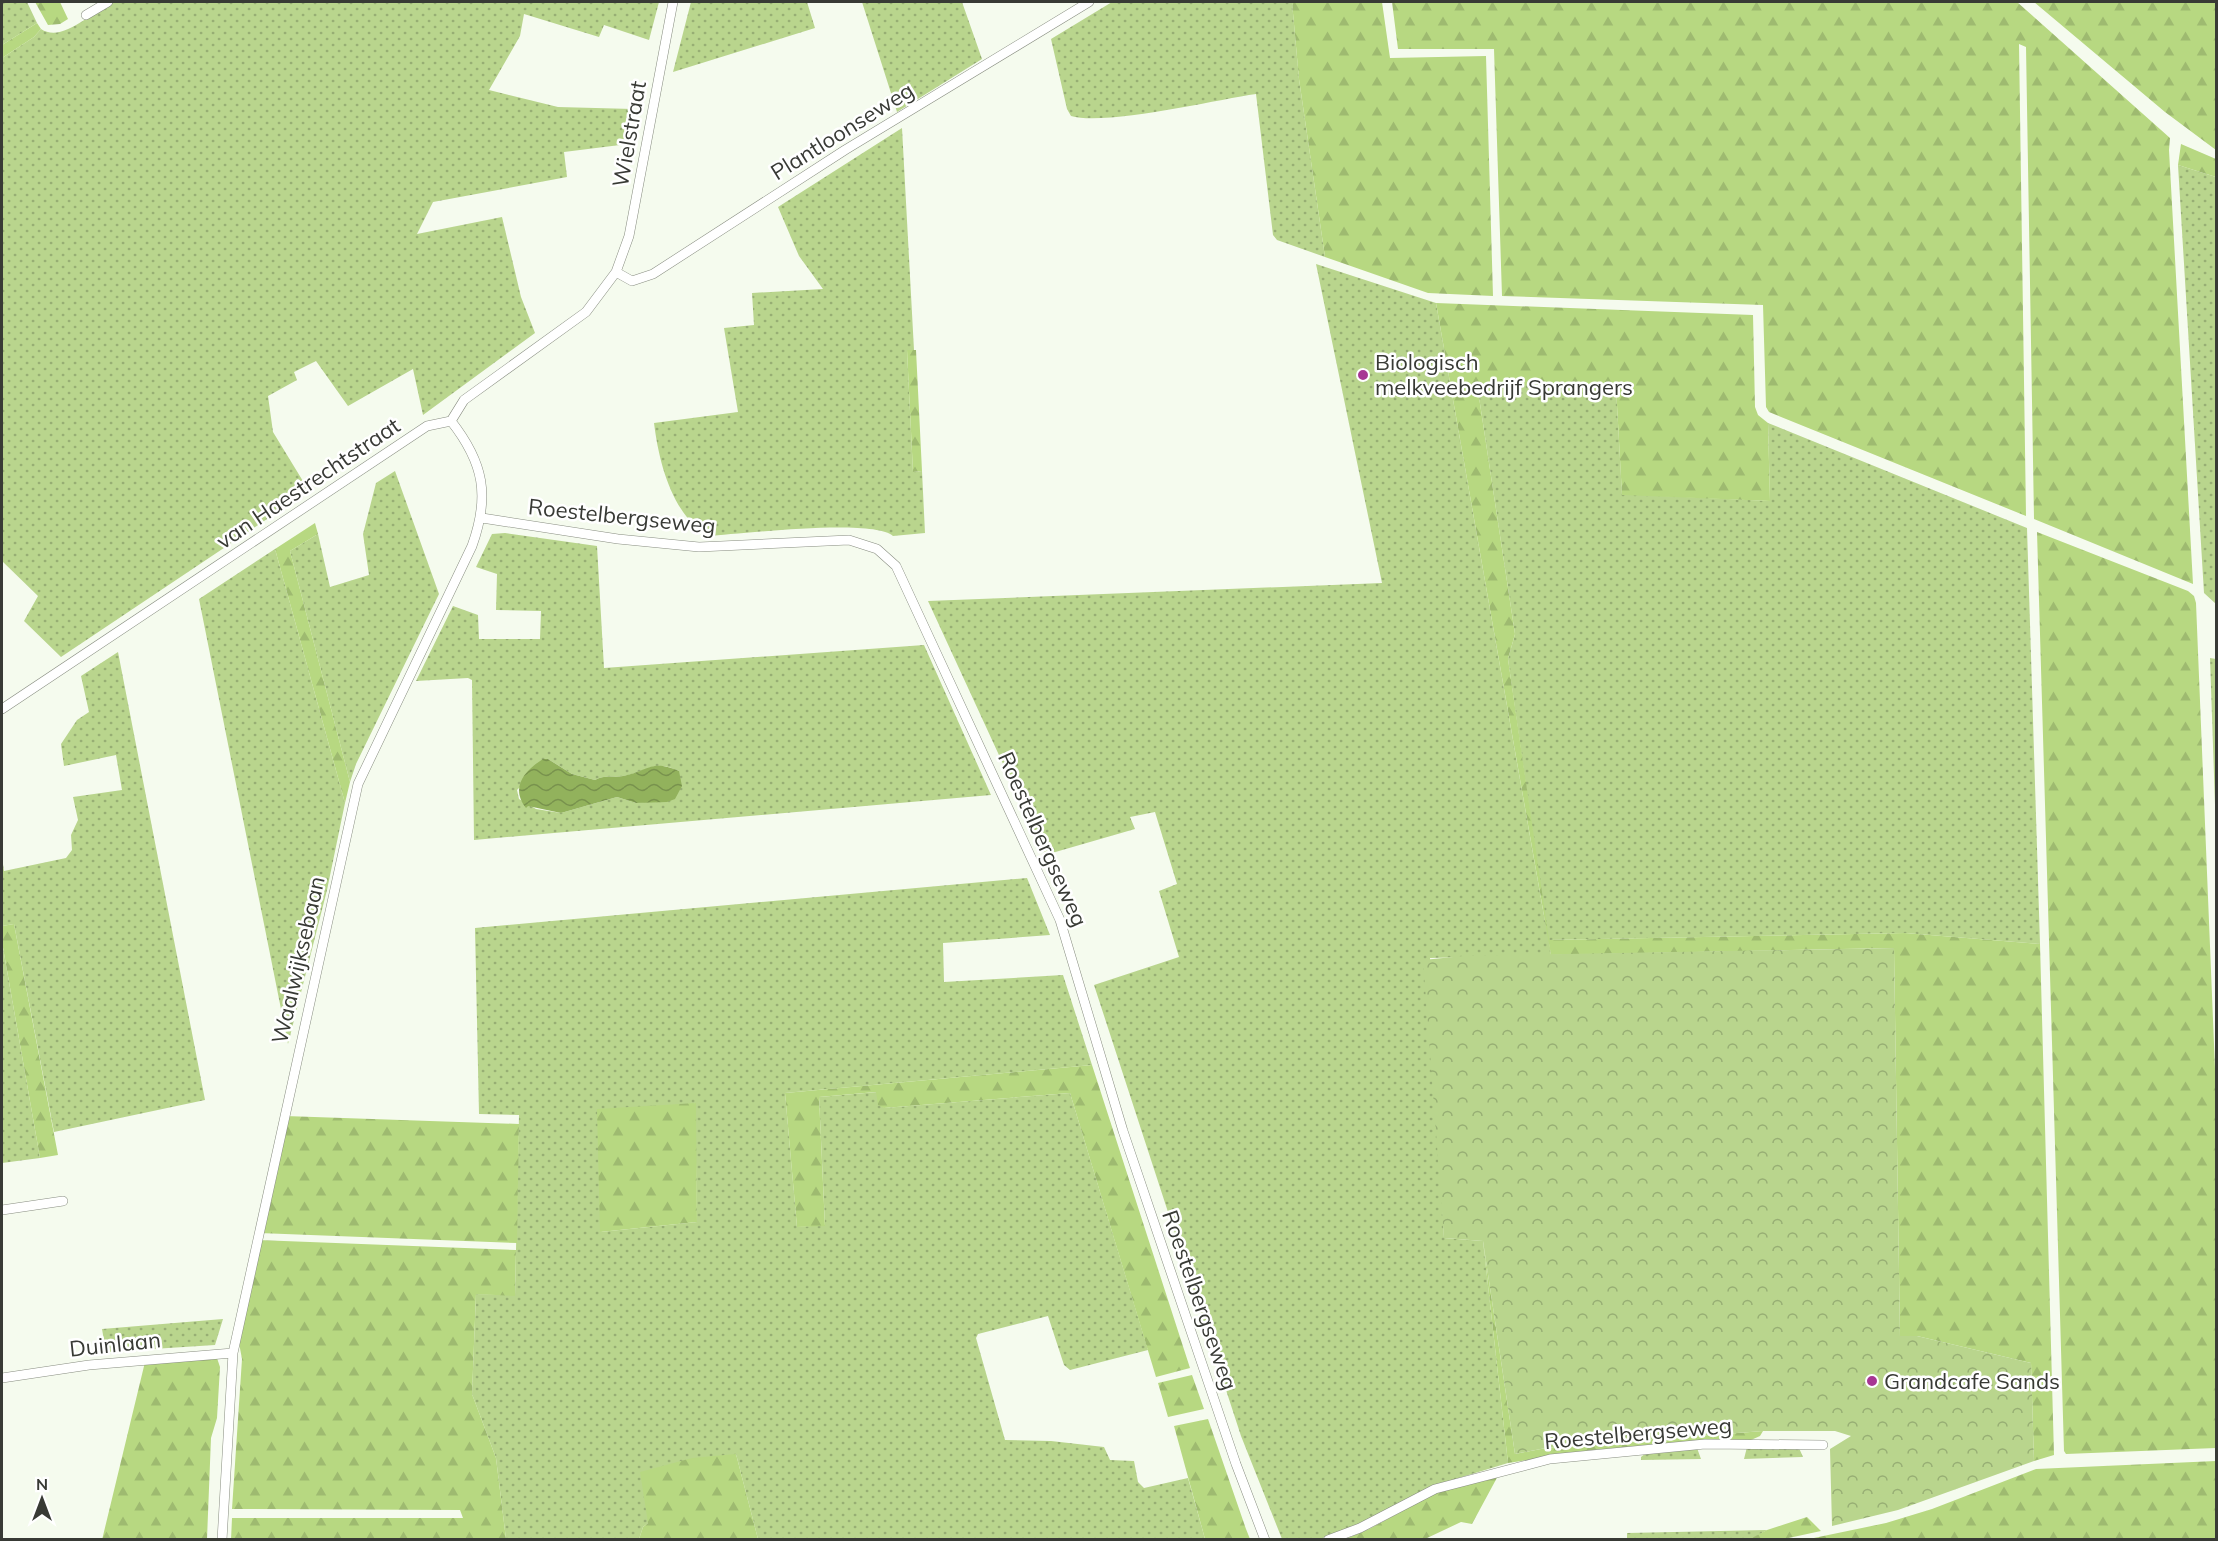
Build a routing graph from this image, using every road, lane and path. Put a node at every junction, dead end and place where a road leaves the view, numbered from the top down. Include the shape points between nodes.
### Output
1 (108, 2) edge
2 (673, 2) edge
3 (1089, 2) edge
4 (86, 15) dead end
5 (616, 272) junction
6 (451, 421) junction
7 (482, 518) junction
8 (2, 709) edge
9 (63, 1201) dead end
10 (2, 1210) edge
11 (232, 1353) junction
12 (2, 1378) edge
13 (1823, 1445) dead end
14 (222, 1539) edge
15 (1265, 1539) edge
16 (1328, 1539) edge

1 - 4 street
2 - 5 street, Wielstraat via 635,213
3 - 5 street, Plantloonseweg via 845,150 653,274 632,281
5 - 6 street via 575,322 464,400
6 - 7 street, Waalwijksebaan via 476,462 482,487
6 - 8 street, van Haestrechtstraat via 427,426
7 - 11 street, Waalwijksebaan via 358,783
7 - 15 street, Roestelbergseweg via 699,547 849,540 877,549 896,566 1060,920 1123,1131 1228,1443
9 - 10 street
11 - 12 street, Duinlaan via 89,1365
11 - 14 street, Waalwijksebaan
13 - 16 street, Roestelbergseweg via 1705,1444 1550,1459 1435,1489 1360,1528

